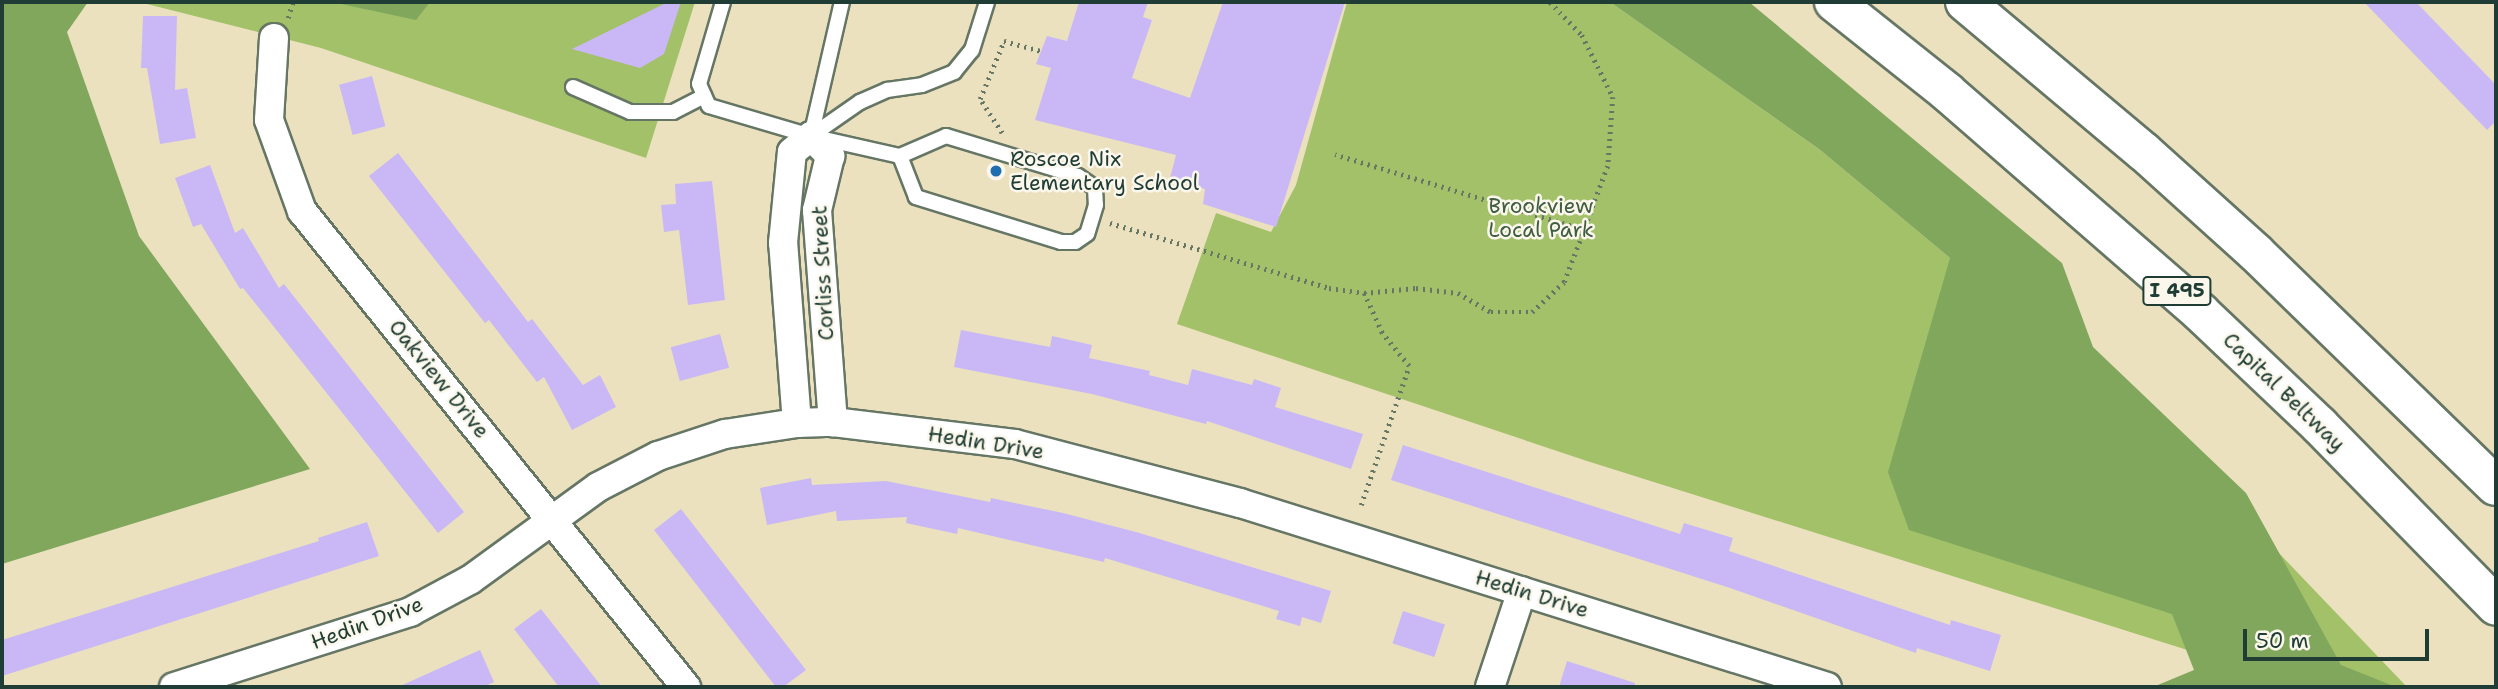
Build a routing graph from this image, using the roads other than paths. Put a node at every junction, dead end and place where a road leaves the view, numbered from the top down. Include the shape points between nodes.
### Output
1 (723, 2) edge
2 (842, 2) edge
3 (987, 2) edge
4 (1835, 2) edge
5 (1965, 2) edge
6 (274, 38) dead end
7 (573, 87) dead end
8 (704, 96) junction
9 (811, 136) junction
10 (900, 156) junction
11 (800, 239) junction
12 (833, 422) junction
13 (797, 423) junction
14 (2496, 486) edge
15 (554, 519) junction
16 (1522, 591) junction
17 (2496, 606) edge
18 (174, 687) edge
19 (686, 687) edge
20 (1490, 687) edge
21 (1827, 687) edge

1 - 8 lane via 699,83
2 - 9 lane
3 - 9 lane via 972,50 954,72 860,102
4 - 17 highway, Capital Beltway / I 495 via 2088,212 2201,313 2328,434
5 - 14 highway via 2246,243
6 - 15 street, Oakview Drive via 269,120 302,211
7 - 8 lane via 630,112 673,112
8 - 9 lane via 709,106
9 - 10 lane
9 - 11 street, Corliss Street via 792,152
10 - 10 lane via 916,197 1061,242 1075,242 1087,234 1096,205 1095,188 1079,176 946,136
11 - 12 street, Corliss Street
11 - 13 street, Corliss Street
12 - 13 street, Hedin Drive
12 - 16 street, Hedin Drive via 1015,444 1240,503
13 - 15 street, Hedin Drive via 725,434 658,456 598,487
15 - 18 street, Hedin Drive via 470,580 410,612
15 - 19 street, Oakview Drive
16 - 20 street
16 - 21 street, Hedin Drive

